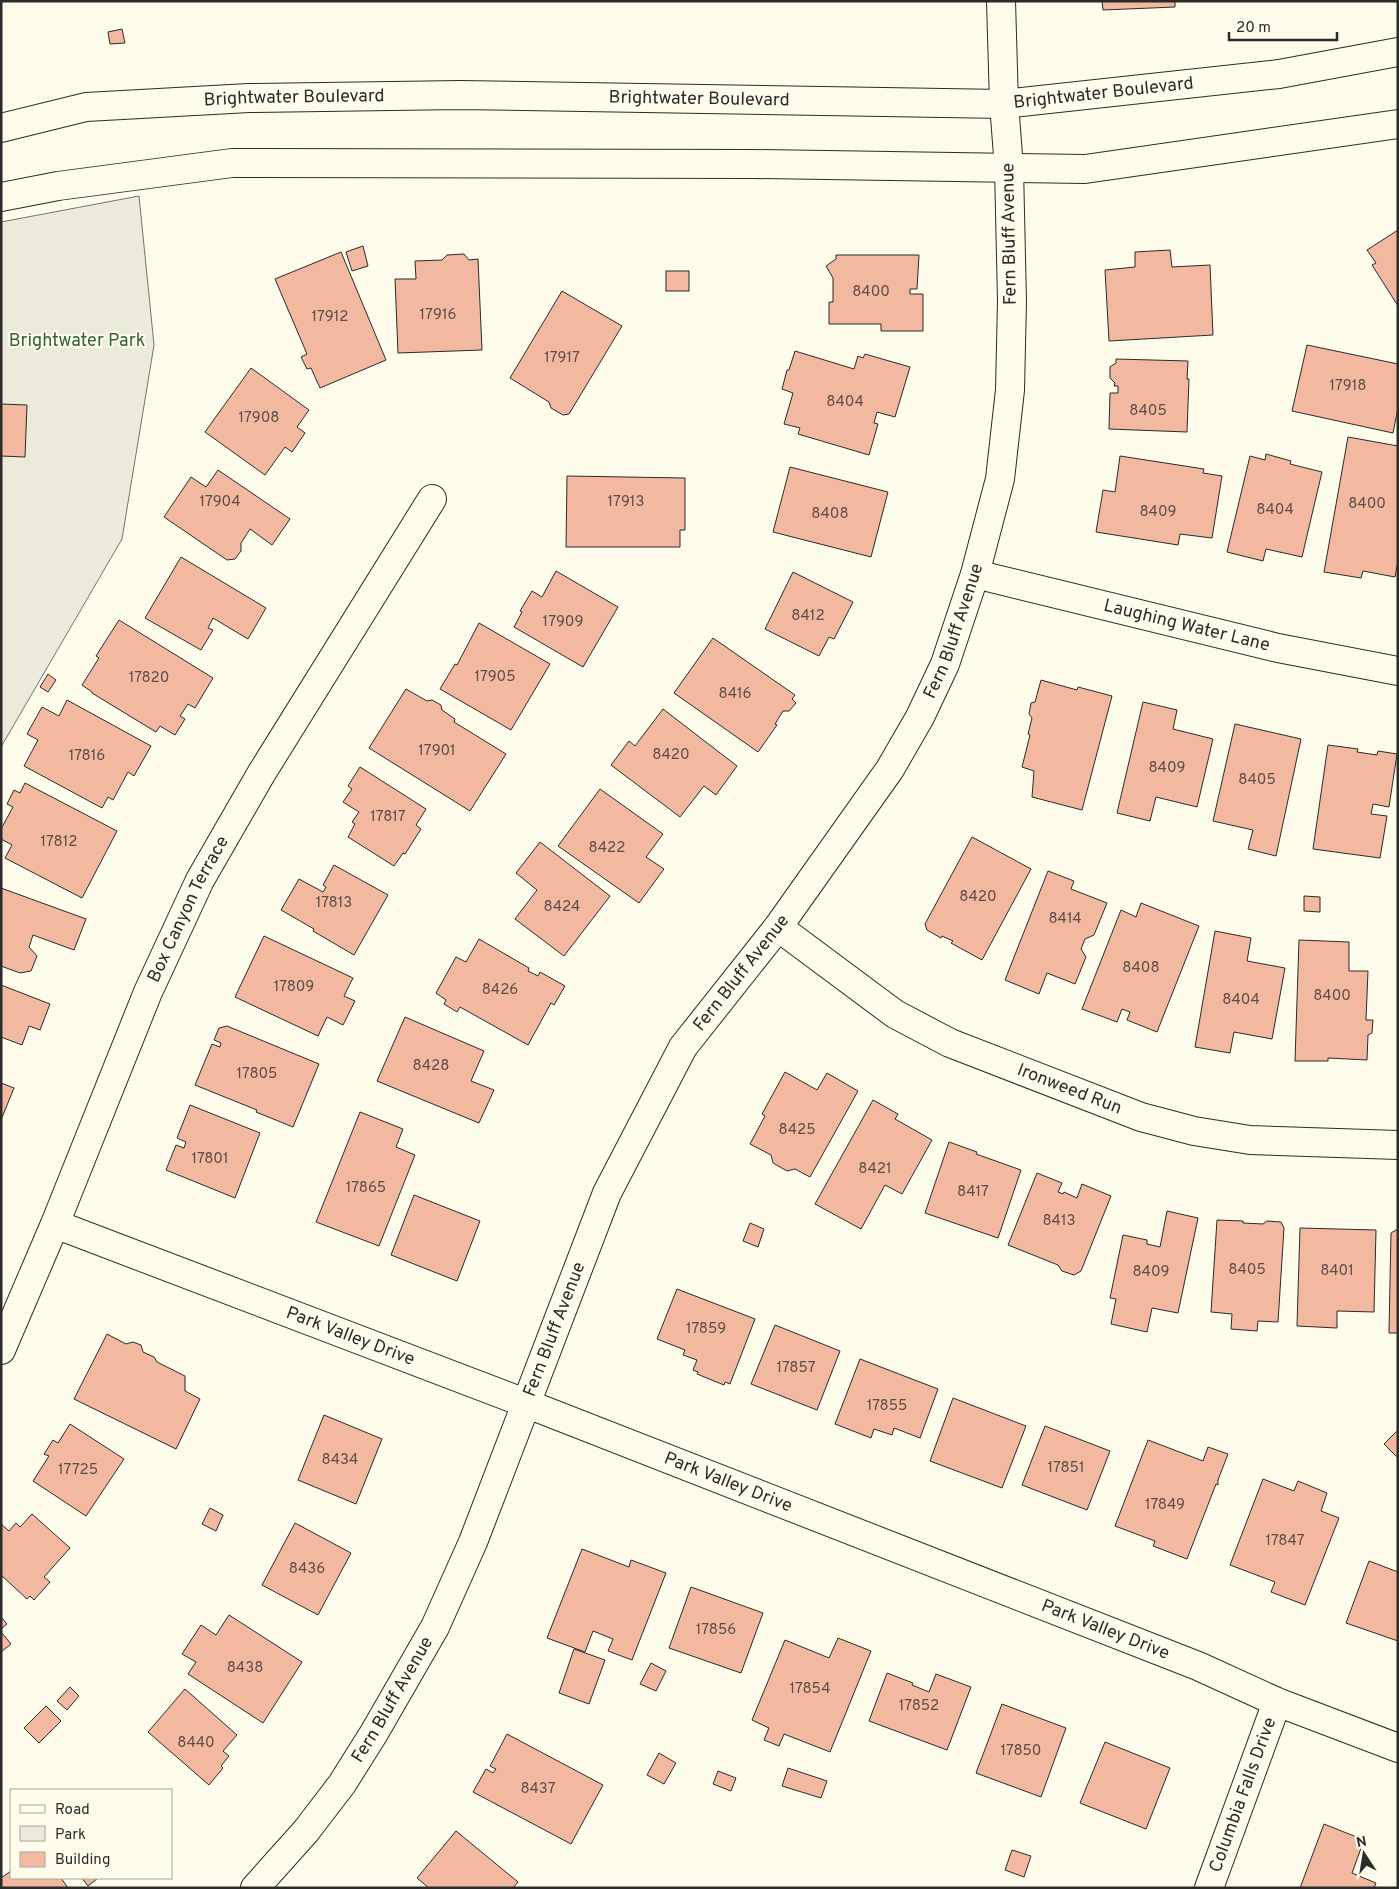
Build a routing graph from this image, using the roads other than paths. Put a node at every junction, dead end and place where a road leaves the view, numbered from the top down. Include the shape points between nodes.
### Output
1 (1001, 1) edge
2 (1398, 52) edge
3 (1004, 104) junction
4 (1398, 124) edge
5 (1, 128) edge
6 (1010, 168) junction
7 (1, 197) edge
8 (432, 499) dead end
9 (975, 574) junction
10 (1398, 671) edge
11 (778, 927) junction
12 (1398, 1145) edge
13 (55, 1224) junction
14 (1, 1350) edge
15 (525, 1403) junction
16 (1277, 1702) junction
17 (1398, 1748) edge
18 (256, 1888) edge
19 (1208, 1888) edge

1 - 3 street, Fern Bluff Avenue
2 - 3 street, Brightwater Boulevard via 1280,74
3 - 5 street, Brightwater Boulevard via 460,95 249,98 86,107
3 - 6 street, Fern Bluff Avenue
4 - 6 street via 1085,169
6 - 7 street via 232,163 58,186
6 - 9 street, Fern Bluff Avenue via 1010,390 1000,479
8 - 13 street, Box Canyon Terrace via 200,880 148,992
9 - 10 street, Laughing Water Lane via 1278,648
9 - 11 street, Fern Bluff Avenue via 945,664 920,717 890,768
11 - 12 street, Ironweed Run via 896,1014 950,1043 1141,1117 1194,1131 1250,1140
11 - 15 street, Fern Bluff Avenue via 683,1047 608,1193
13 - 14 street, Box Canyon Terrace
13 - 15 street, Park Valley Drive
15 - 16 street, Park Valley Drive via 1198,1666
15 - 18 street, Fern Bluff Avenue via 473,1542 435,1626 342,1784
16 - 17 street, Park Valley Drive
16 - 19 street, Columbia Falls Drive

